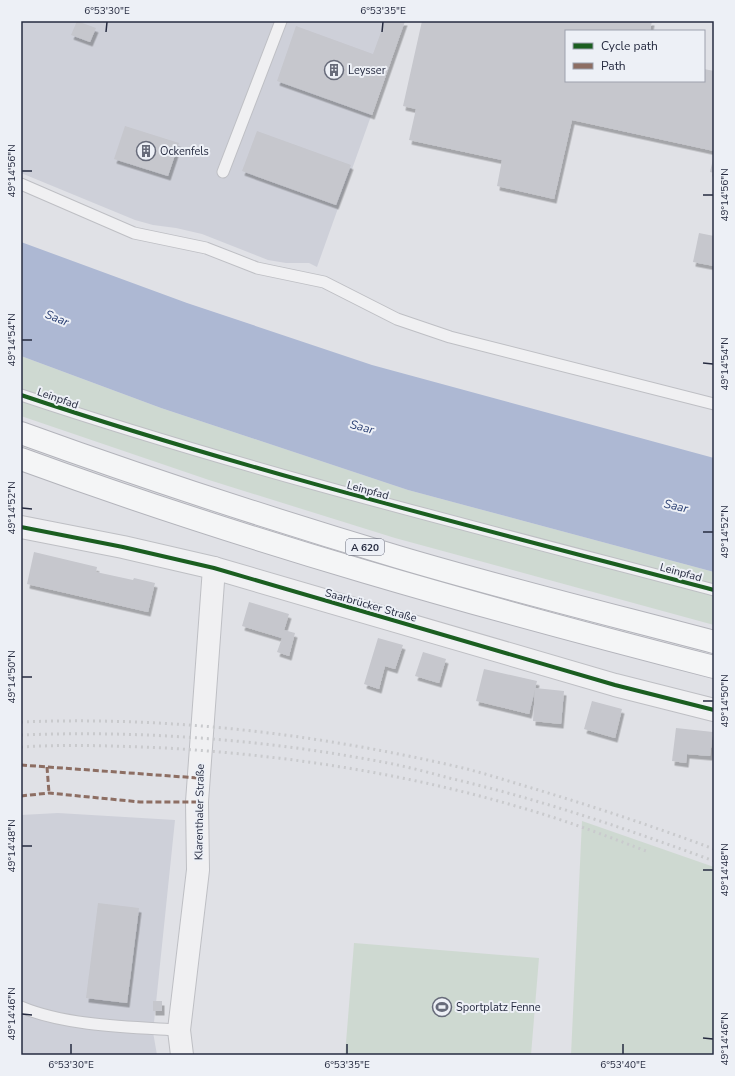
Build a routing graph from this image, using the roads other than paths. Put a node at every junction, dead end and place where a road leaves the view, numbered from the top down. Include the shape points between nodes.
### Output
1 (281, 21) edge
2 (224, 172) dead end
3 (21, 184) edge
4 (21, 395) edge
5 (714, 404) edge
6 (21, 433) edge
7 (21, 459) edge
8 (21, 527) edge
9 (214, 568) junction
10 (714, 590) edge
11 (714, 642) edge
12 (714, 667) edge
13 (714, 710) edge
14 (21, 1007) edge
15 (179, 1030) junction
16 (182, 1055) edge

1 - 2 lane
3 - 5 lane via 134,233 206,248 256,268 324,282 397,320 450,337
4 - 10 lane, Leinpfad via 90,418 362,498
6 - 11 highway, A 620 via 258,514 399,557
7 - 12 highway, A 620 via 250,536 389,579
8 - 9 street, Saarbrücker Straße
9 - 13 street, Saarbrücker Straße via 615,685
9 - 15 street, Klarenthaler Straße via 196,802 198,870
14 - 15 lane via 50,1017 104,1025
15 - 16 street, Klarenthaler Straße

